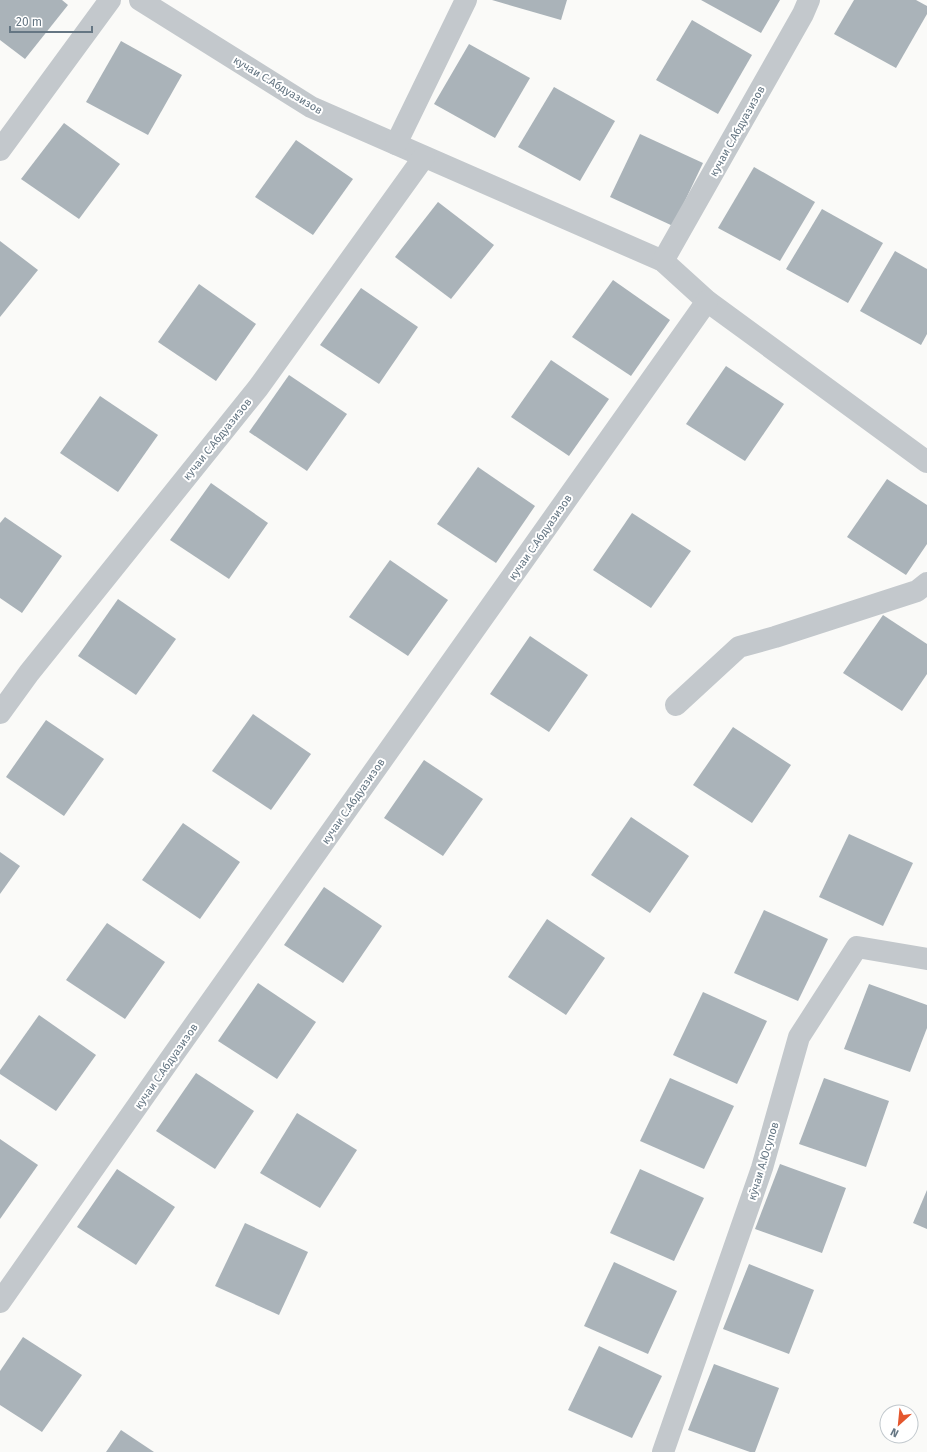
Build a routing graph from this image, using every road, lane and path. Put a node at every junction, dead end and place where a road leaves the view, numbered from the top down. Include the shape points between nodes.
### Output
1 (110, 0) edge
2 (140, 0) edge
3 (466, 0) edge
4 (809, 0) edge
5 (396, 144) junction
6 (0, 150) edge
7 (424, 157) junction
8 (664, 261) junction
9 (707, 301) junction
10 (927, 462) edge
11 (927, 583) edge
12 (676, 705) dead end
13 (0, 713) edge
14 (927, 959) edge
15 (0, 1302) edge
16 (664, 1452) edge

1 - 6 street
2 - 5 street, кучаи С.Абдуазизов via 310,107
3 - 5 street
4 - 8 street, кучаи С.Абдуазизов
5 - 7 street, кучаи С.Абдуазизов
7 - 8 street, кучаи С.Абдуазизов
7 - 13 street, кучаи С.Абдуазизов via 258,388
8 - 9 street, кучаи С.Абдуазизов
9 - 10 street, кучаи С.Абдуазизов
9 - 15 street, кучаи С.Абдуазизов
11 - 12 street via 917,591 739,647
14 - 16 street, кӯчаи А.Юсупов via 857,946 799,1037 762,1168

